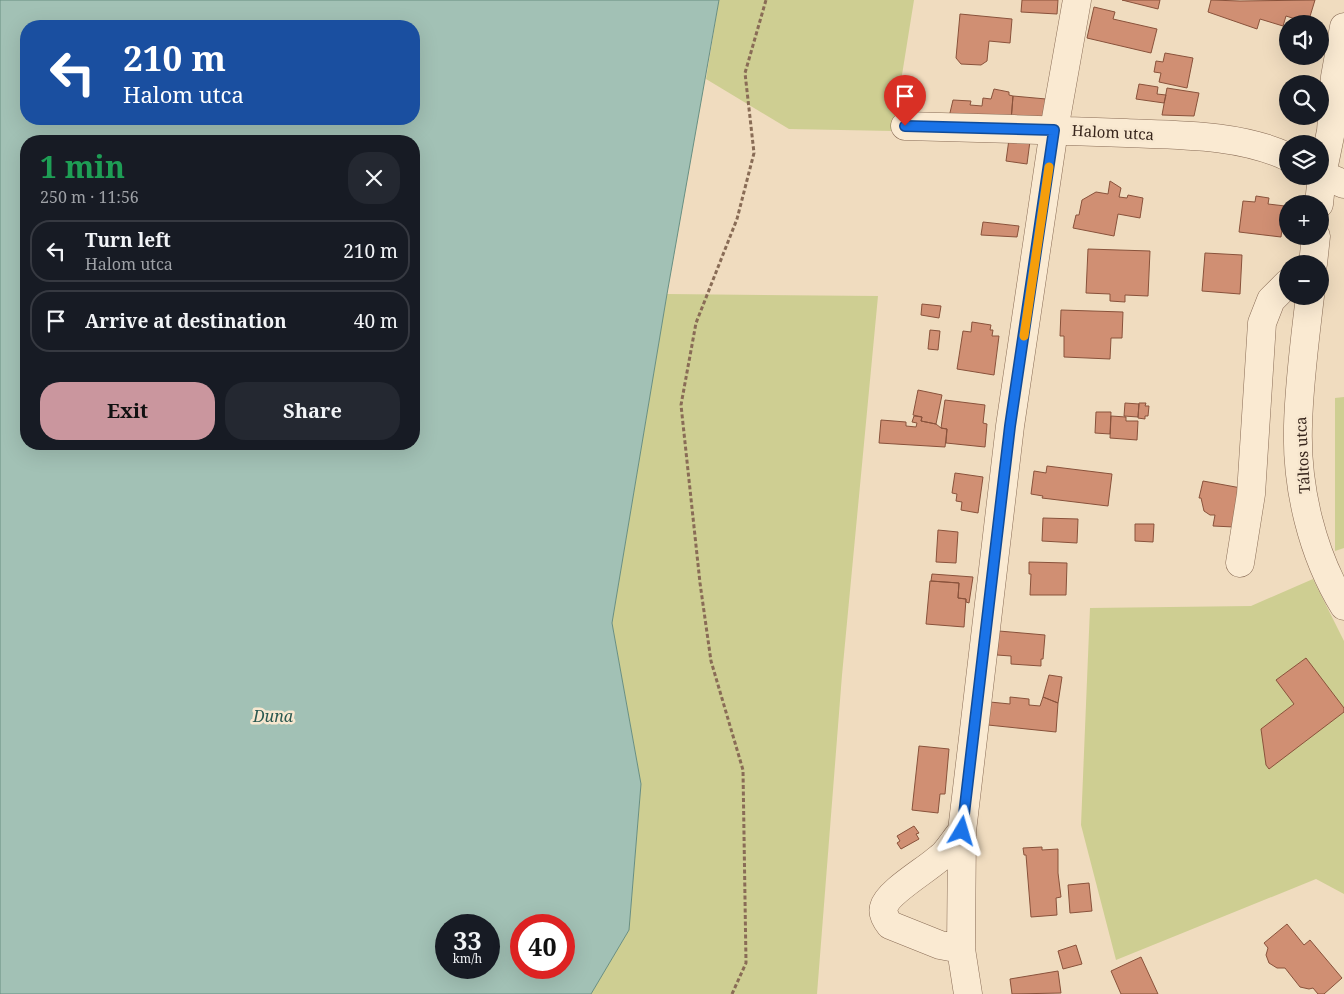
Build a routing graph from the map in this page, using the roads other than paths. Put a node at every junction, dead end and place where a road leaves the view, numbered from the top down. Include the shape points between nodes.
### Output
1 (1077, 0) edge
2 (1344, 28) edge
3 (1339, 105) edge
4 (905, 126) dead end
5 (1054, 130) junction
6 (1279, 153) edge
7 (1329, 177) edge
8 (1279, 293) edge
9 (1309, 305) edge
10 (1240, 563) dead end
11 (1344, 606) edge
12 (962, 831) junction
13 (961, 949) junction
14 (968, 994) edge

1 - 5 street
2 - 3 street
3 - 7 street via 1332,131
4 - 5 street, Halom utca
5 - 6 street, Halom utca via 1205,137
5 - 12 street via 1010,426
8 - 10 street via 1262,323 1250,494
9 - 11 street, Táltos utca via 1298,428 1301,486 1316,547
12 - 13 street
12 - 13 street via 946,852 897,890 883,908 890,925 940,945
13 - 14 street

